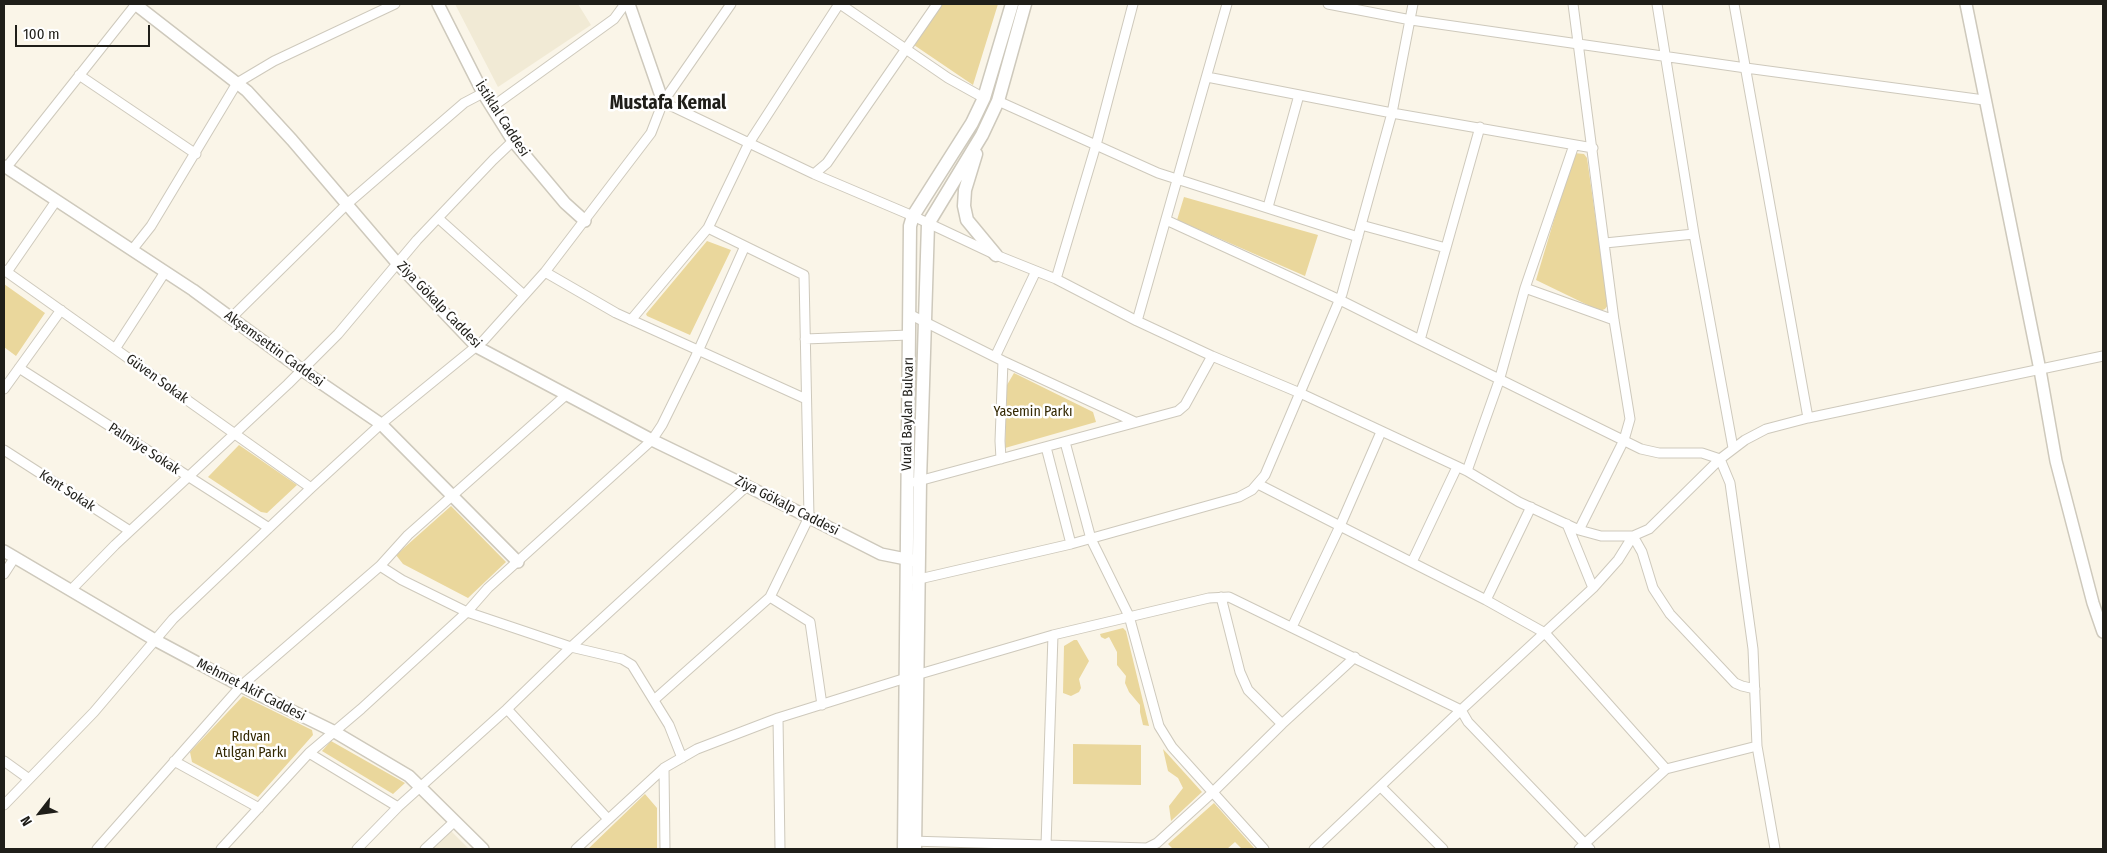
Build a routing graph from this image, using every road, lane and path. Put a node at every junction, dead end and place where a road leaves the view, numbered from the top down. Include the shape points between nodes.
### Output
1 (136, 4) edge
2 (395, 4) edge
3 (438, 4) edge
4 (625, 4) edge
5 (629, 4) edge
6 (730, 4) edge
7 (840, 4) edge
8 (937, 4) edge
9 (1012, 4) edge
10 (1026, 4) edge
11 (1133, 4) edge
12 (1227, 4) edge
13 (1328, 4) edge
14 (1413, 4) edge
15 (1573, 4) edge
16 (1657, 4) edge
17 (1734, 4) edge
18 (1966, 4) edge
19 (1411, 20) junction
20 (1579, 43) junction
21 (906, 49) junction
22 (1665, 55) junction
23 (1746, 68) junction
24 (80, 75) junction
25 (1207, 77) junction
26 (237, 83) junction
27 (483, 93) junction
28 (1300, 95) junction
29 (984, 98) junction
30 (1984, 100) junction
31 (998, 101) junction
32 (663, 102) junction
33 (492, 107) junction
34 (1392, 113) junction
35 (1480, 127) junction
36 (982, 135) junction
37 (513, 141) junction
38 (749, 143) junction
39 (1096, 145) junction
40 (1574, 145) junction
41 (1593, 148) junction
42 (196, 154) junction
43 (5, 167) edge
44 (814, 174) junction
45 (1178, 180) junction
46 (56, 201) junction
47 (347, 204) junction
48 (1268, 207) junction
49 (913, 216) junction
50 (438, 218) junction
51 (1166, 220) junction
52 (585, 221) junction
53 (928, 224) junction
54 (1361, 224) junction
55 (708, 228) junction
56 (1694, 234) junction
57 (1358, 237) junction
58 (1605, 243) junction
59 (745, 246) junction
60 (1446, 248) junction
61 (132, 250) junction
62 (996, 255) junction
63 (398, 263) junction
64 (6, 271) edge
65 (1036, 271) junction
66 (165, 272) junction
67 (546, 272) junction
68 (1056, 279) junction
69 (1525, 288) junction
70 (524, 295) junction
71 (1340, 300) junction
72 (61, 310) junction
73 (909, 314) junction
74 (231, 318) junction
75 (631, 320) junction
76 (1614, 320) junction
77 (1137, 321) junction
78 (924, 322) junction
79 (909, 335) junction
80 (805, 339) junction
81 (1420, 340) junction
82 (477, 347) junction
83 (115, 349) junction
84 (698, 351) junction
85 (1212, 356) junction
86 (2103, 356) edge
87 (999, 359) junction
88 (20, 368) junction
89 (302, 370) junction
90 (2040, 370) junction
91 (1499, 381) junction
92 (4, 389) edge
93 (1300, 393) junction
94 (566, 395) junction
95 (806, 399) junction
96 (1808, 418) junction
97 (1135, 422) junction
98 (381, 424) junction
99 (1382, 432) junction
100 (234, 434) junction
101 (652, 440) junction
102 (1624, 440) junction
103 (1065, 442) junction
104 (1046, 447) junction
105 (1733, 448) junction
106 (4, 450) edge
107 (1001, 459) junction
108 (1720, 459) junction
109 (1457, 467) junction
110 (1467, 471) junction
111 (188, 477) junction
112 (920, 480) junction
113 (907, 484) junction
114 (1258, 484) junction
115 (747, 486) junction
116 (311, 488) junction
117 (452, 495) junction
118 (1530, 507) junction
119 (808, 517) junction
120 (1567, 524) junction
121 (1340, 526) junction
122 (269, 528) junction
123 (1579, 530) junction
124 (130, 531) junction
125 (1633, 536) junction
126 (1091, 539) junction
127 (1071, 544) junction
128 (4, 551) edge
129 (14, 557) junction
130 (907, 560) junction
131 (518, 562) junction
132 (920, 562) junction
133 (1412, 562) junction
134 (380, 566) junction
135 (4, 574) edge
136 (920, 579) junction
137 (906, 582) junction
138 (1593, 588) junction
139 (71, 590) junction
140 (1221, 597) junction
141 (770, 598) junction
142 (1486, 600) junction
143 (467, 612) junction
144 (1129, 616) junction
145 (1292, 627) junction
146 (1545, 632) junction
147 (2103, 632) edge
148 (1053, 635) junction
149 (155, 640) junction
150 (571, 647) junction
151 (1355, 657) junction
152 (911, 676) junction
153 (241, 686) junction
154 (1755, 689) junction
155 (654, 700) junction
156 (822, 705) junction
157 (506, 710) junction
158 (1461, 710) junction
159 (778, 718) junction
160 (1282, 724) junction
161 (333, 731) junction
162 (1757, 746) junction
163 (308, 753) junction
164 (682, 758) junction
165 (4, 761) edge
166 (174, 761) junction
167 (664, 768) junction
168 (1666, 769) junction
169 (29, 779) junction
170 (421, 786) junction
171 (1381, 787) junction
172 (1212, 793) junction
173 (4, 805) edge
174 (398, 807) junction
175 (259, 808) junction
176 (608, 818) junction
177 (455, 821) junction
178 (909, 845) edge
179 (1050, 846) edge
180 (1032, 847) edge
181 (1585, 847) edge
182 (97, 849) edge
183 (221, 849) edge
184 (357, 849) edge
185 (425, 849) edge
186 (483, 849) edge
187 (576, 849) edge
188 (665, 849) edge
189 (780, 849) edge
190 (1264, 849) edge
191 (1314, 849) edge
192 (1443, 849) edge
193 (1775, 849) edge

1 - 24 street
1 - 26 street, Ziya Gökalp Caddesi
2 - 26 street via 274,61
3 - 27 street, İstiklal Caddesi
4 - 33 street via 614,19
5 - 32 street
6 - 32 street
7 - 21 street
7 - 38 street
8 - 21 street
9 - 29 main road, Vural Baylan Bulvarı
10 - 31 main road, Vural Baylan Bulvarı
11 - 39 street
12 - 25 street
13 - 19 street
14 - 19 street
15 - 20 street
16 - 22 street
17 - 23 street
18 - 30 street
19 - 20 street
19 - 34 street
20 - 22 street
20 - 41 street
21 - 29 street
21 - 44 street via 827,163
22 - 23 street
22 - 56 street
23 - 30 street
23 - 96 street
24 - 42 street
24 - 43 street
25 - 28 street
25 - 45 street
26 - 42 street
26 - 47 street, Ziya Gökalp Caddesi
27 - 33 street, İstiklal Caddesi
27 - 47 street via 464,103
28 - 34 street
28 - 48 street
29 - 49 main road, Vural Baylan Bulvarı
30 - 90 street
31 - 36 main road, Vural Baylan Bulvarı
31 - 39 street
32 - 38 street
32 - 52 street via 651,133
33 - 37 street, İstiklal Caddesi
34 - 35 street
34 - 54 street
35 - 40 street
35 - 60 street
36 - 53 main road, Vural Baylan Bulvarı
36 - 62 main road via 965,190 964,206 967,220
37 - 50 street
37 - 52 street, İstiklal Caddesi via 565,204
38 - 44 street
38 - 55 street
39 - 45 street
39 - 68 street
40 - 41 street
40 - 69 street
41 - 58 street
42 - 61 street
43 - 46 street, Akşemsettin Caddesi
44 - 49 street
45 - 48 street
45 - 51 street
46 - 61 street, Akşemsettin Caddesi
46 - 64 street
47 - 63 street, Ziya Gökalp Caddesi
47 - 74 street
48 - 57 street
49 - 53 street
49 - 73 main road, Vural Baylan Bulvarı via 910,226
50 - 63 street
50 - 70 street
51 - 71 street
51 - 77 street
52 - 67 street
53 - 62 street
53 - 78 main road, Vural Baylan Bulvarı
54 - 57 street
54 - 60 street
55 - 59 street
55 - 75 street
56 - 58 street
56 - 105 street
57 - 71 street
58 - 76 street
59 - 80 street via 804,275
59 - 84 street
60 - 81 street
61 - 66 street, Akşemsettin Caddesi
62 - 65 street
63 - 82 street, Ziya Gökalp Caddesi
63 - 89 street via 338,334
64 - 72 street, Güven Sokak
65 - 68 street
65 - 87 street
66 - 74 street, Akşemsettin Caddesi
66 - 83 street
67 - 70 street
67 - 75 street
68 - 77 street
69 - 76 street
69 - 91 street
70 - 82 street
71 - 81 street
71 - 93 street
72 - 83 street, Güven Sokak
72 - 88 street
73 - 78 street
73 - 79 main road, Vural Baylan Bulvarı
74 - 89 street, Akşemsettin Caddesi
75 - 84 street
76 - 102 street via 1630,419
77 - 85 street
78 - 87 street
78 - 112 main road, Vural Baylan Bulvarı
79 - 80 street
79 - 113 main road, Vural Baylan Bulvarı
80 - 95 street
81 - 91 street
82 - 94 street, Ziya Gökalp Caddesi
82 - 98 street
83 - 100 street, Güven Sokak
84 - 95 street
84 - 101 street
85 - 93 street
85 - 97 street via 1185,405 1178,411
86 - 90 street
87 - 97 street
87 - 107 street
88 - 92 street
88 - 111 street, Palmiye Sokak
89 - 98 street, Akşemsettin Caddesi
89 - 100 street
90 - 96 street
90 - 147 street via 2056,461
91 - 102 street
91 - 110 street
93 - 99 street
93 - 114 street via 1265,475
94 - 101 street, Ziya Gökalp Caddesi
94 - 117 street
95 - 119 street
96 - 105 street via 1766,429
97 - 103 street
98 - 116 street
98 - 117 street, Akşemsettin Caddesi
99 - 109 street
99 - 121 street
100 - 111 street
100 - 116 street, Güven Sokak
101 - 115 street, Ziya Gökalp Caddesi
101 - 131 street
102 - 108 street via 1649,452 1702,453
102 - 123 street
103 - 104 street
103 - 126 street
104 - 107 street
104 - 127 street
105 - 108 street
106 - 124 street, Kent Sokak
107 - 112 street
108 - 125 street via 1649,529
108 - 154 street via 1730,483 1753,650
109 - 110 street
109 - 133 street
110 - 118 street
111 - 122 street, Palmiye Sokak
111 - 124 street
112 - 113 street
112 - 132 main road, Vural Baylan Bulvarı
113 - 130 main road, Vural Baylan Bulvarı
114 - 121 street
114 - 126 street via 1240,497
115 - 119 street, Ziya Gökalp Caddesi
115 - 150 street
116 - 122 street
117 - 131 street, Akşemsettin Caddesi
117 - 134 street
118 - 120 street
118 - 142 street
119 - 130 street, Ziya Gökalp Caddesi via 881,554
119 - 141 street
120 - 123 street
120 - 138 street
121 - 133 street
121 - 145 street
122 - 149 street
123 - 125 street via 1600,536
124 - 139 street
125 - 138 street via 1618,560
125 - 154 street via 1642,552 1653,588 1670,614 1735,683
126 - 127 street
126 - 144 street
127 - 136 street
128 - 129 street, Mehmet Akif Caddesi
129 - 135 street
129 - 139 street, Mehmet Akif Caddesi
130 - 132 street, Ziya Gökalp Caddesi
130 - 137 main road, Vural Baylan Bulvarı
131 - 143 street
132 - 136 main road, Vural Baylan Bulvarı
133 - 142 street
134 - 143 street
134 - 153 street
136 - 137 street
136 - 152 main road, Vural Baylan Bulvarı
137 - 152 main road, Vural Baylan Bulvarı
138 - 146 street
139 - 149 street, Mehmet Akif Caddesi
140 - 144 street
140 - 145 street via 1229,597
140 - 160 street via 1240,672 1248,690
141 - 155 street
141 - 156 street via 810,622
142 - 146 street
143 - 150 street
143 - 161 street
144 - 148 street
144 - 172 street via 1159,726 1172,747
145 - 151 street
146 - 158 street
146 - 168 street
148 - 152 street
148 - 179 street
149 - 153 street, Mehmet Akif Caddesi
149 - 169 street via 94,712
150 - 155 street via 622,659 632,665
150 - 157 street
151 - 158 street
151 - 160 street
152 - 156 street
152 - 178 main road, Vural Baylan Bulvarı
153 - 161 street, Mehmet Akif Caddesi
153 - 166 street
154 - 162 street
155 - 164 street via 669,724
156 - 159 street
157 - 170 street
157 - 176 street
158 - 171 street
158 - 181 street via 1468,722
159 - 164 street via 697,749
159 - 189 street
160 - 172 street
161 - 163 street
161 - 170 street, Mehmet Akif Caddesi via 410,776
162 - 168 street
162 - 193 street
163 - 174 street
163 - 175 street
164 - 167 street
165 - 169 street
166 - 175 street
166 - 182 street
167 - 176 street
167 - 188 street
168 - 181 street
169 - 173 street
170 - 174 street
170 - 177 street, Mehmet Akif Caddesi
171 - 191 street
171 - 192 street
172 - 179 street via 1157,843 1147,848
172 - 190 street
174 - 184 street
175 - 183 street
176 - 187 street
177 - 185 street
177 - 186 street, Mehmet Akif Caddesi
178 - 180 street
179 - 180 street

